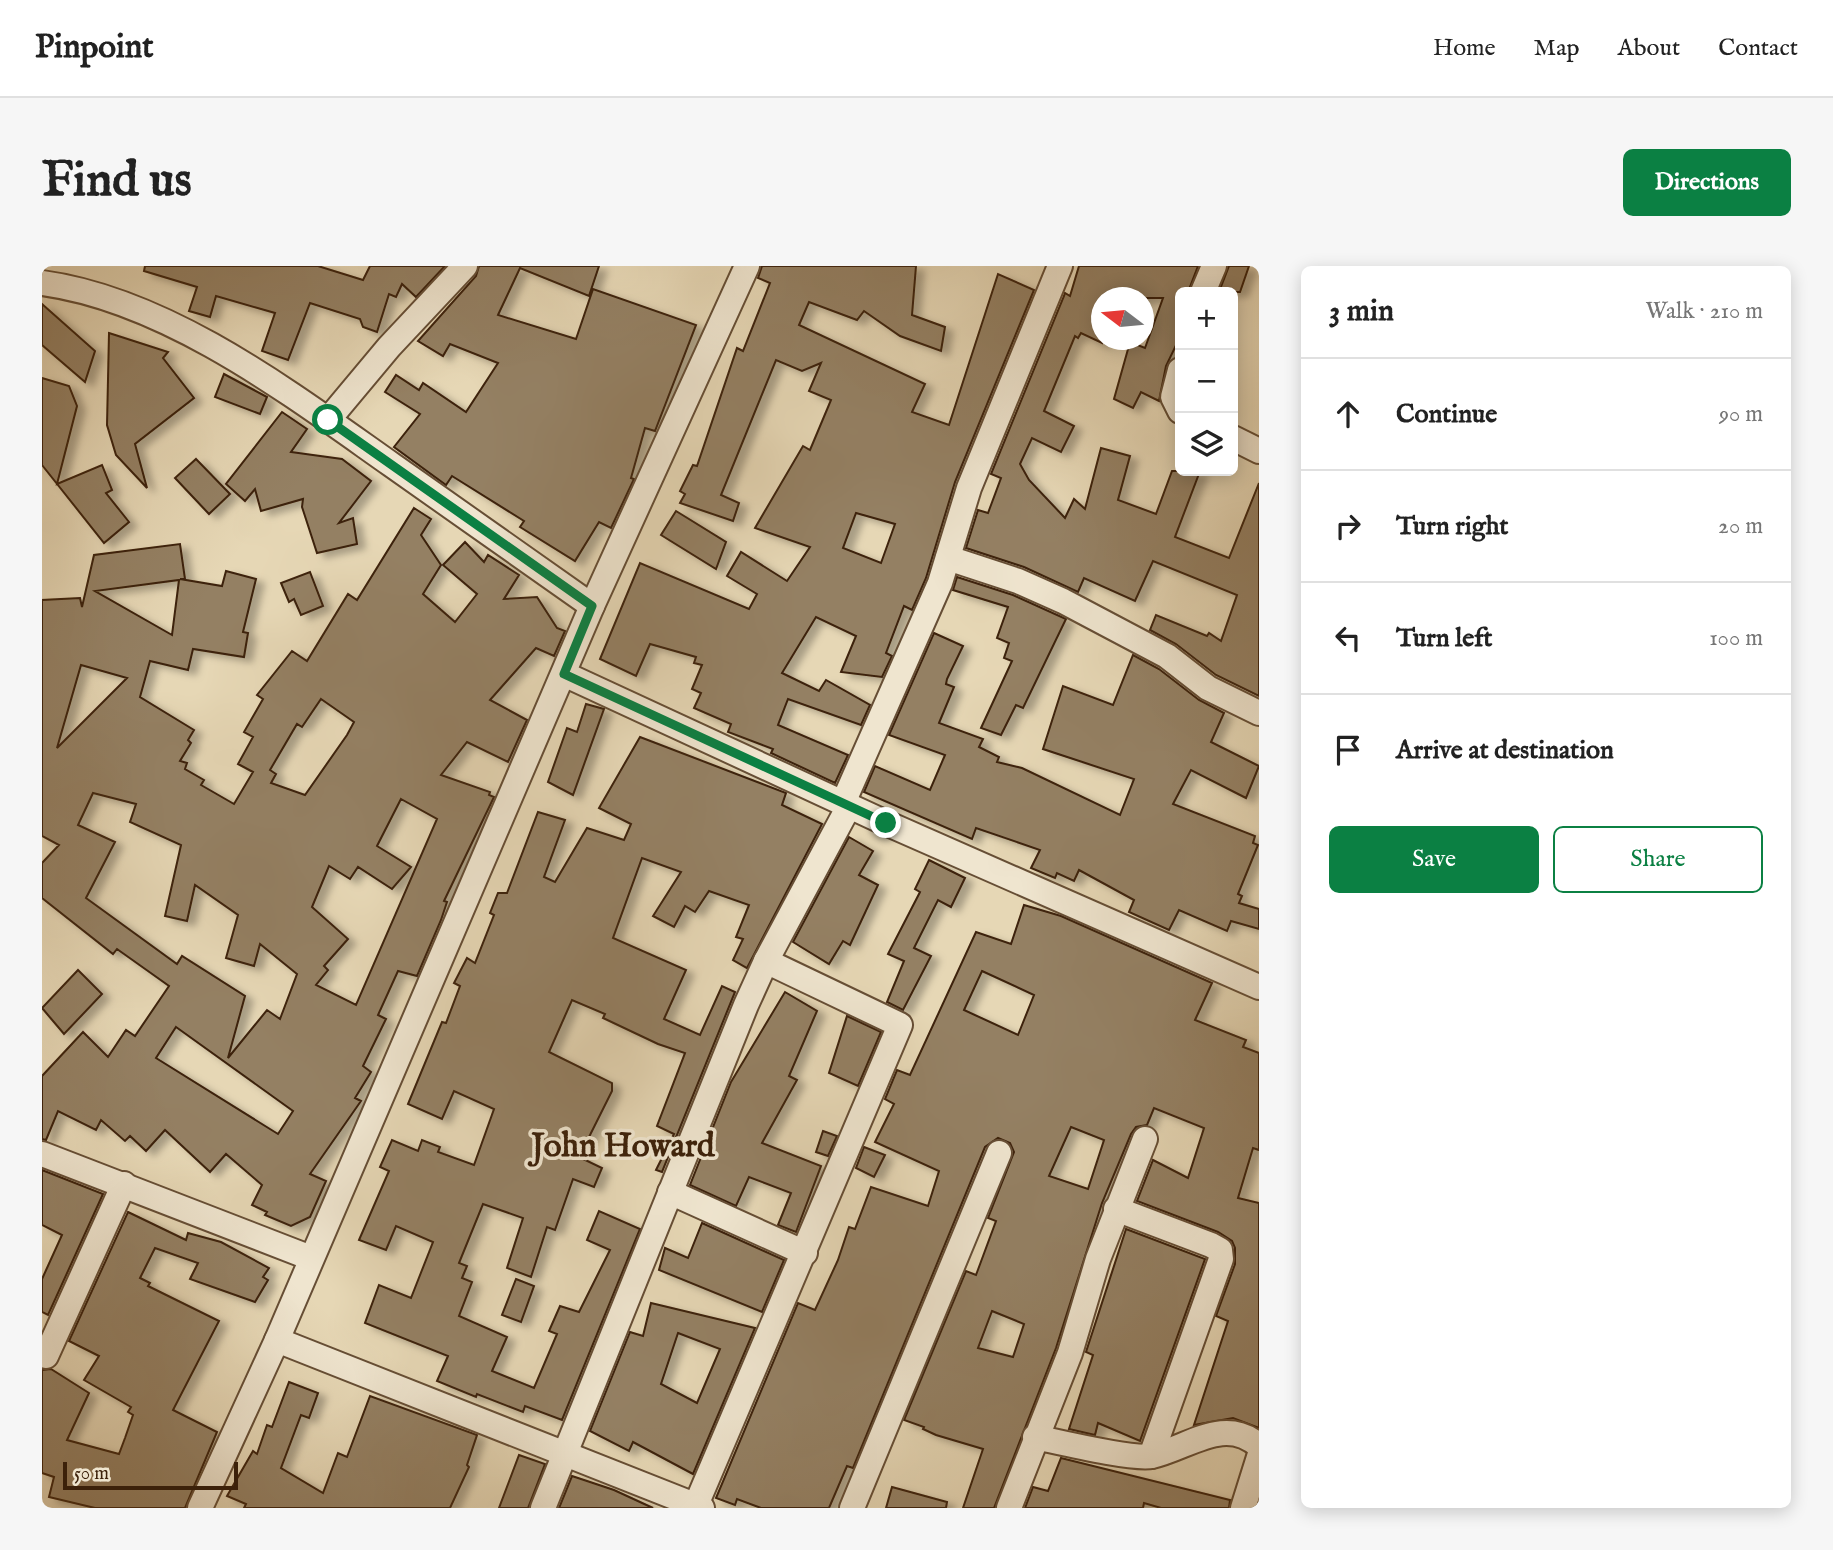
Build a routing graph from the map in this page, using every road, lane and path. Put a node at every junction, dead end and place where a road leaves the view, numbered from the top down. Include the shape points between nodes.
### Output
1 (465, 266) edge
2 (747, 266) edge
3 (1060, 266) edge
4 (1214, 266) edge
5 (42, 283) edge
6 (1205, 287) edge
7 (328, 420) junction
8 (1238, 440) edge
9 (1259, 451) edge
10 (948, 558) junction
11 (592, 606) junction
12 (564, 674) junction
13 (1259, 713) edge
14 (846, 805) junction
15 (766, 961) junction
16 (1259, 987) edge
17 (1145, 1139) dead end
18 (999, 1153) dead end
19 (42, 1154) edge
20 (124, 1184) junction
21 (670, 1192) junction
22 (1116, 1209) junction
23 (805, 1253) junction
24 (312, 1258) junction
25 (277, 1340) junction
26 (46, 1356) dead end
27 (1035, 1437) junction
28 (1259, 1446) edge
29 (566, 1454) junction
30 (1151, 1456) junction
31 (1259, 1457) edge
32 (699, 1507) edge
33 (200, 1508) edge
34 (543, 1508) edge
35 (852, 1508) edge
36 (1009, 1508) edge
37 (1243, 1508) edge

1 - 7 street
2 - 11 street
3 - 10 street via 969,488
4 - 6 street
5 - 7 street via 146,314 227,355
7 - 11 street
8 - 9 street
10 - 13 street via 1063,601 1167,656 1208,688
10 - 14 street
11 - 12 street
12 - 14 street
12 - 24 street
14 - 15 street
14 - 16 street
15 - 21 street
15 - 23 street via 900,1024
17 - 22 street
18 - 35 street
19 - 20 street
20 - 24 street
20 - 26 street
21 - 23 street
21 - 29 street
22 - 27 street via 1070,1353
22 - 30 street via 1211,1245 1220,1250 1222,1259
23 - 32 street
24 - 25 street
25 - 29 street
25 - 33 street
27 - 30 street
27 - 36 street
28 - 30 street via 1225,1432 1212,1433
29 - 32 street
29 - 34 street
31 - 37 street

